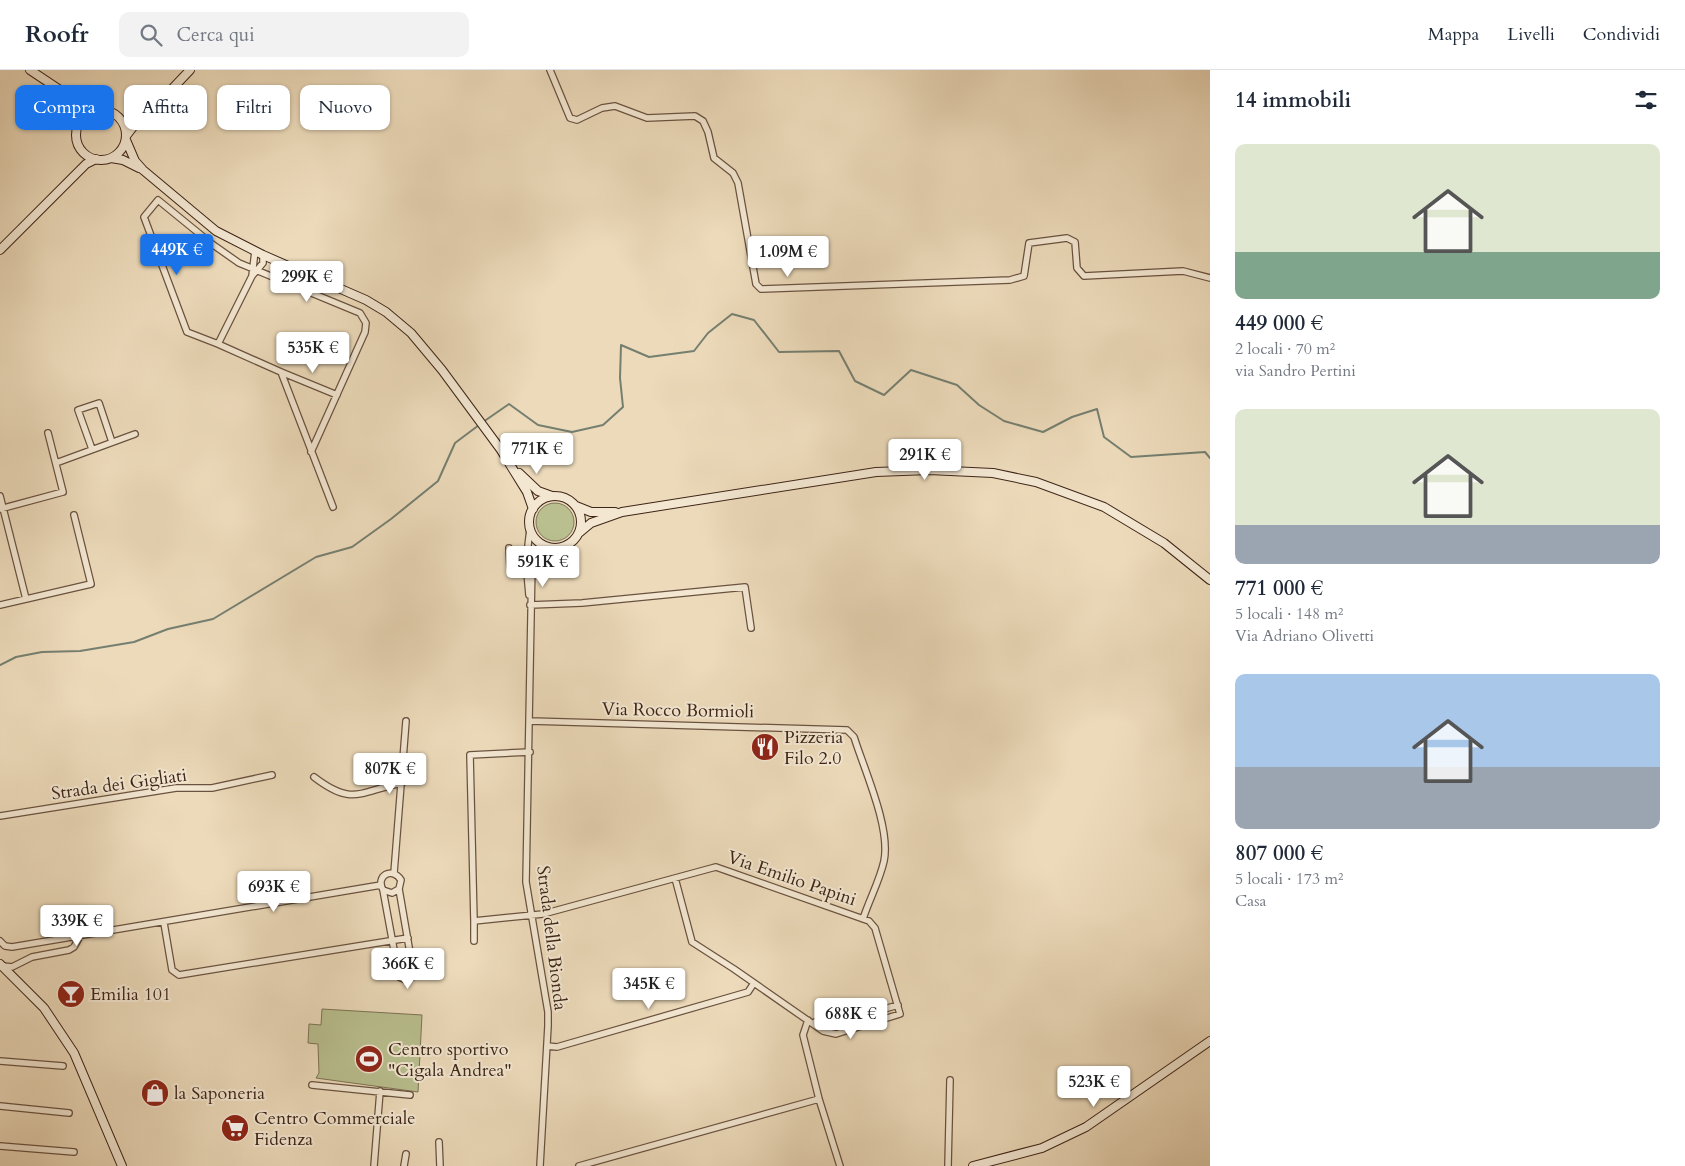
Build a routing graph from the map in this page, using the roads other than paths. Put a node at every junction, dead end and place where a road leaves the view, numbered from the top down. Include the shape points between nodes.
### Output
1 (30, 70) edge
2 (190, 70) edge
3 (550, 70) edge
4 (53, 85) edge
5 (176, 85) edge
6 (114, 114) edge
7 (118, 116) junction
8 (124, 117) edge
9 (77, 130) edge
10 (132, 130) edge
11 (126, 138) junction
12 (80, 147) junction
13 (111, 158) junction
14 (96, 159) junction
15 (143, 170) junction
16 (74, 176) junction
17 (0, 250) edge
18 (259, 253) junction
19 (262, 265) junction
20 (294, 268) junction
21 (254, 272) junction
22 (1210, 278) edge
23 (218, 344) junction
24 (282, 372) junction
25 (337, 395) junction
26 (48, 433) dead end
27 (135, 434) dead end
28 (112, 442) junction
29 (92, 449) junction
30 (311, 452) junction
31 (56, 463) junction
32 (512, 466) junction
33 (0, 496) edge
34 (555, 496) junction
35 (573, 504) junction
36 (333, 507) dead end
37 (2, 509) edge
38 (533, 509) junction
39 (622, 512) junction
40 (74, 515) dead end
41 (530, 529) junction
42 (579, 533) junction
43 (509, 548) dead end
44 (549, 548) junction
45 (530, 573) junction
46 (1210, 580) edge
47 (26, 599) junction
48 (0, 605) edge
49 (531, 605) junction
50 (751, 628) dead end
51 (406, 721) dead end
52 (530, 721) junction
53 (530, 752) junction
54 (272, 775) dead end
55 (314, 777) dead end
56 (402, 783) junction
57 (0, 816) edge
58 (394, 873) junction
59 (674, 878) junction
60 (382, 887) junction
61 (399, 889) junction
62 (531, 916) junction
63 (862, 919) junction
64 (474, 921) junction
65 (164, 923) junction
66 (80, 936) junction
67 (408, 938) junction
68 (392, 940) junction
69 (0, 941) edge
70 (474, 941) dead end
71 (22, 963) junction
72 (1, 965) edge
73 (18, 982) junction
74 (754, 983) junction
75 (898, 1005) junction
76 (808, 1020) junction
77 (1210, 1041) edge
78 (547, 1046) junction
79 (0, 1061) edge
80 (64, 1066) dead end
81 (950, 1080) dead end
82 (312, 1085) dead end
83 (380, 1091) junction
84 (410, 1095) dead end
85 (819, 1099) junction
86 (0, 1106) edge
87 (69, 1113) dead end
88 (439, 1142) dead end
89 (0, 1146) edge
90 (74, 1152) dead end
91 (406, 1154) dead end
92 (122, 1166) edge
93 (374, 1166) edge
94 (404, 1166) edge
95 (440, 1166) edge
96 (540, 1166) edge
97 (579, 1166) edge
98 (840, 1166) edge
99 (948, 1166) edge
100 (973, 1166) edge

1 - 4 street
2 - 5 street
3 - 22 street via 570,118 577,120 602,108 615,106 647,118 695,116 703,122 714,158 733,173 738,183 756,284 761,289 1010,280 1024,276 1028,243 1067,238 1075,242 1077,268 1084,276 1183,271
6 - 7 street
7 - 8 street
7 - 11 street
9 - 12 street
10 - 11 street
11 - 13 street via 122,149
11 - 15 street via 132,157
12 - 14 street via 86,155
12 - 16 street via 81,158
13 - 14 street
13 - 15 street
14 - 16 street
15 - 18 street via 216,231
16 - 17 street
18 - 19 street
18 - 20 street
18 - 21 street
19 - 20 street via 270,262
19 - 21 street
20 - 32 street via 345,289 386,312 411,333
21 - 23 street
21 - 23 street via 212,244 158,200 144,217 187,332
21 - 25 street via 360,313 366,323 365,332
23 - 24 street
24 - 25 street
24 - 30 street
25 - 30 street
26 - 31 street
27 - 28 street
28 - 29 street
28 - 29 street via 99,403 78,410
29 - 31 street
30 - 36 street
31 - 37 street via 63,492
32 - 34 street via 538,491
32 - 38 street
33 - 37 street
34 - 35 street
34 - 38 street via 546,498
35 - 39 street via 591,512
35 - 42 street via 580,518
37 - 47 street
38 - 41 street
39 - 42 street via 591,523
39 - 46 street via 876,472 993,473 1036,482 1104,507 1164,543
40 - 47 street via 91,584
41 - 44 street via 537,541
41 - 45 street, Strada della Bionda
42 - 44 street via 570,544
43 - 45 street via 511,570
44 - 45 street, Strada della Bionda via 535,556
45 - 49 street, Strada della Bionda
47 - 48 street
49 - 50 street via 745,587
49 - 52 street, Strada della Bionda
51 - 56 street
52 - 53 street, Strada della Bionda
52 - 63 street, Via Rocco Bormioli via 843,728 854,737 884,832 886,851
53 - 62 street, Strada della Bionda via 526,882
53 - 64 street via 470,754
54 - 57 street, Strada dei Gigliati via 212,788 176,788
55 - 56 street via 331,790 346,795 370,793
56 - 58 street
58 - 60 street via 385,874 381,879
58 - 61 street via 401,880
59 - 62 street, Via Emilio Papini
59 - 63 street, Via Emilio Papini via 716,868
59 - 74 street, Via Emilio Papini via 691,940
60 - 61 street via 392,893
60 - 65 street
60 - 68 street
61 - 67 street
62 - 64 street, Via Emilio Papini
62 - 78 street, Strada della Bionda via 548,1012
63 - 75 street, Via Emilio Papini via 875,928
64 - 70 street
65 - 66 street
65 - 68 street via 172,970 179,975
66 - 69 street via 12,947
66 - 71 street via 71,949 32,957
67 - 68 street
67 - 68 street via 414,976 406,980 399,977
71 - 72 street via 12,967
71 - 73 street via 17,972
72 - 73 street
73 - 92 street via 54,1020 74,1053
74 - 76 street, Via Emilio Papini
74 - 78 street via 748,992 558,1047
75 - 76 street via 830,1025
75 - 76 street, Via Emilio Papini via 900,1014 836,1034 823,1032
76 - 85 street via 803,1035
77 - 100 street via 1086,1127 1042,1148
78 - 96 street, Strada della Bionda
79 - 80 street
81 - 99 street
82 - 83 street
83 - 84 street
83 - 93 street
85 - 97 street
85 - 98 street
86 - 87 street
88 - 95 street
89 - 90 street
91 - 94 street

